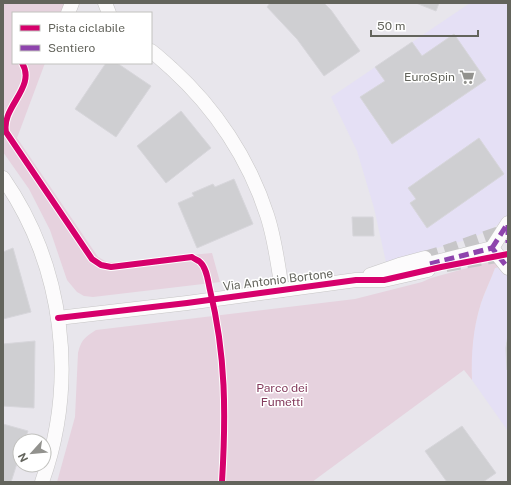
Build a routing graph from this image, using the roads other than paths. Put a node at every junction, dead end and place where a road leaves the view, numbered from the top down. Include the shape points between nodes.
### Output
1 (152, 52) edge
2 (3, 178) edge
3 (508, 223) edge
4 (508, 243) edge
5 (492, 248) junction
6 (508, 268) edge
7 (282, 290) junction
8 (58, 318) junction
9 (42, 482) edge

1 - 7 street via 185,80 235,144 268,216
2 - 8 street via 34,230 49,272
3 - 4 street
3 - 5 street
5 - 6 street
5 - 7 street, Via Antonio Bortone via 427,264 399,265 356,280
7 - 8 street, Via Antonio Bortone
8 - 9 street via 62,375 60,410

